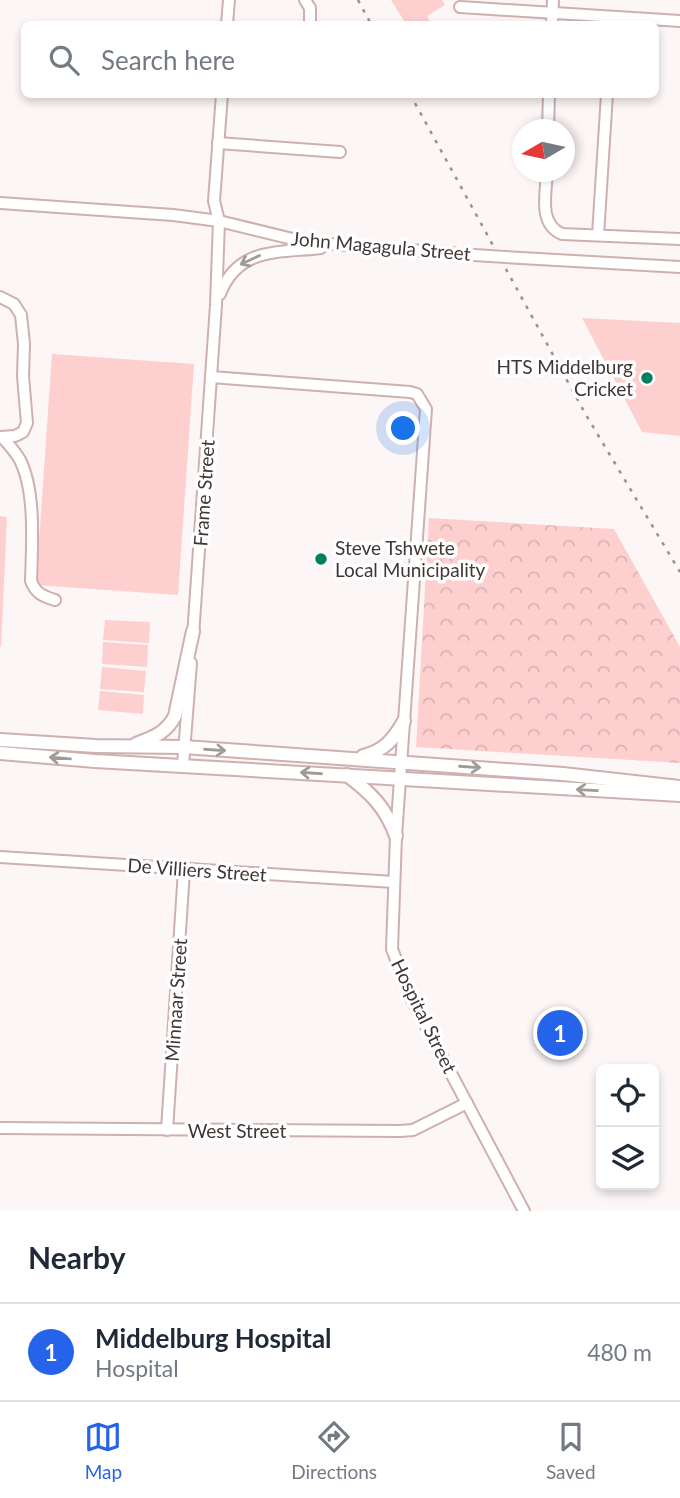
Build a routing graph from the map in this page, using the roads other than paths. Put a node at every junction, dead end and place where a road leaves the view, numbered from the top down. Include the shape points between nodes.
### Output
1 (229, 0) edge
2 (305, 0) edge
3 (553, 0) edge
4 (460, 7) dead end
5 (552, 19) edge
6 (610, 20) edge
7 (228, 21) edge
8 (310, 21) edge
9 (680, 21) edge
10 (222, 98) edge
11 (549, 98) edge
12 (607, 98) edge
13 (548, 119) edge
14 (218, 143) junction
15 (340, 152) dead end
16 (547, 182) edge
17 (0, 204) edge
18 (219, 221) junction
19 (598, 235) junction
20 (680, 239) edge
21 (341, 246) junction
22 (680, 267) edge
23 (0, 297) edge
24 (216, 305) junction
25 (211, 377) junction
26 (1, 438) edge
27 (55, 600) dead end
28 (193, 631) junction
29 (404, 721) junction
30 (0, 740) edge
31 (96, 746) junction
32 (129, 747) junction
33 (184, 747) junction
34 (0, 753) edge
35 (353, 759) junction
36 (95, 761) junction
37 (402, 762) junction
38 (183, 765) junction
39 (347, 775) junction
40 (401, 778) junction
41 (680, 787) edge
42 (680, 795) edge
43 (396, 836) junction
44 (0, 857) edge
45 (184, 870) junction
46 (394, 882) junction
47 (467, 1103) junction
48 (0, 1128) edge
49 (167, 1130) junction
50 (524, 1211) edge

1 - 7 street
2 - 8 street
3 - 5 street
4 - 5 street
5 - 6 street
6 - 9 street
10 - 14 street, Frame Street
11 - 13 street
12 - 19 street
14 - 15 street
14 - 18 street, Frame Street via 214,201
16 - 19 street via 546,216 551,228 562,234
17 - 18 street, John Magagula Street
18 - 21 street, John Magagula Street
18 - 24 street, Frame Street
19 - 20 street
21 - 22 street, John Magagula Street, bridge
21 -> 24 street via 267,253 245,260 231,272
23 - 26 street via 14,304 21,315 27,423 23,432
24 - 25 street, Frame Street
25 - 28 street, Frame Street
25 - 29 street, Hospital Street via 410,392 422,399 426,417
26 - 27 street via 20,461 25,478 32,519 31,581 42,596
28 - 32 main road via 170,726
28 - 33 street, Frame Street
29 - 35 main road via 377,753
29 - 37 street, Hospital Street
30 - 31 main road
31 - 32 main road
31 - 36 main road
32 - 33 main road
33 -> 35 main road
33 - 38 street, Frame Street
36 -> 34 main road
35 - 37 main road
36 - 38 main road
37 - 40 street, Hospital Street
37 -> 41 main road
39 -> 38 main road
39 - 40 main road
39 - 43 main road via 375,798
42 -> 40 main road
40 - 43 street, Hospital Street
43 - 46 street, Hospital Street
44 - 45 street, De Villiers Street
45 - 46 street, De Villiers Street
45 - 49 street, Minnaar Street
46 - 47 street, Hospital Street via 394,957
47 - 49 street, West Street via 413,1130
47 - 50 street, Hospital Street
48 - 49 street, West Street

